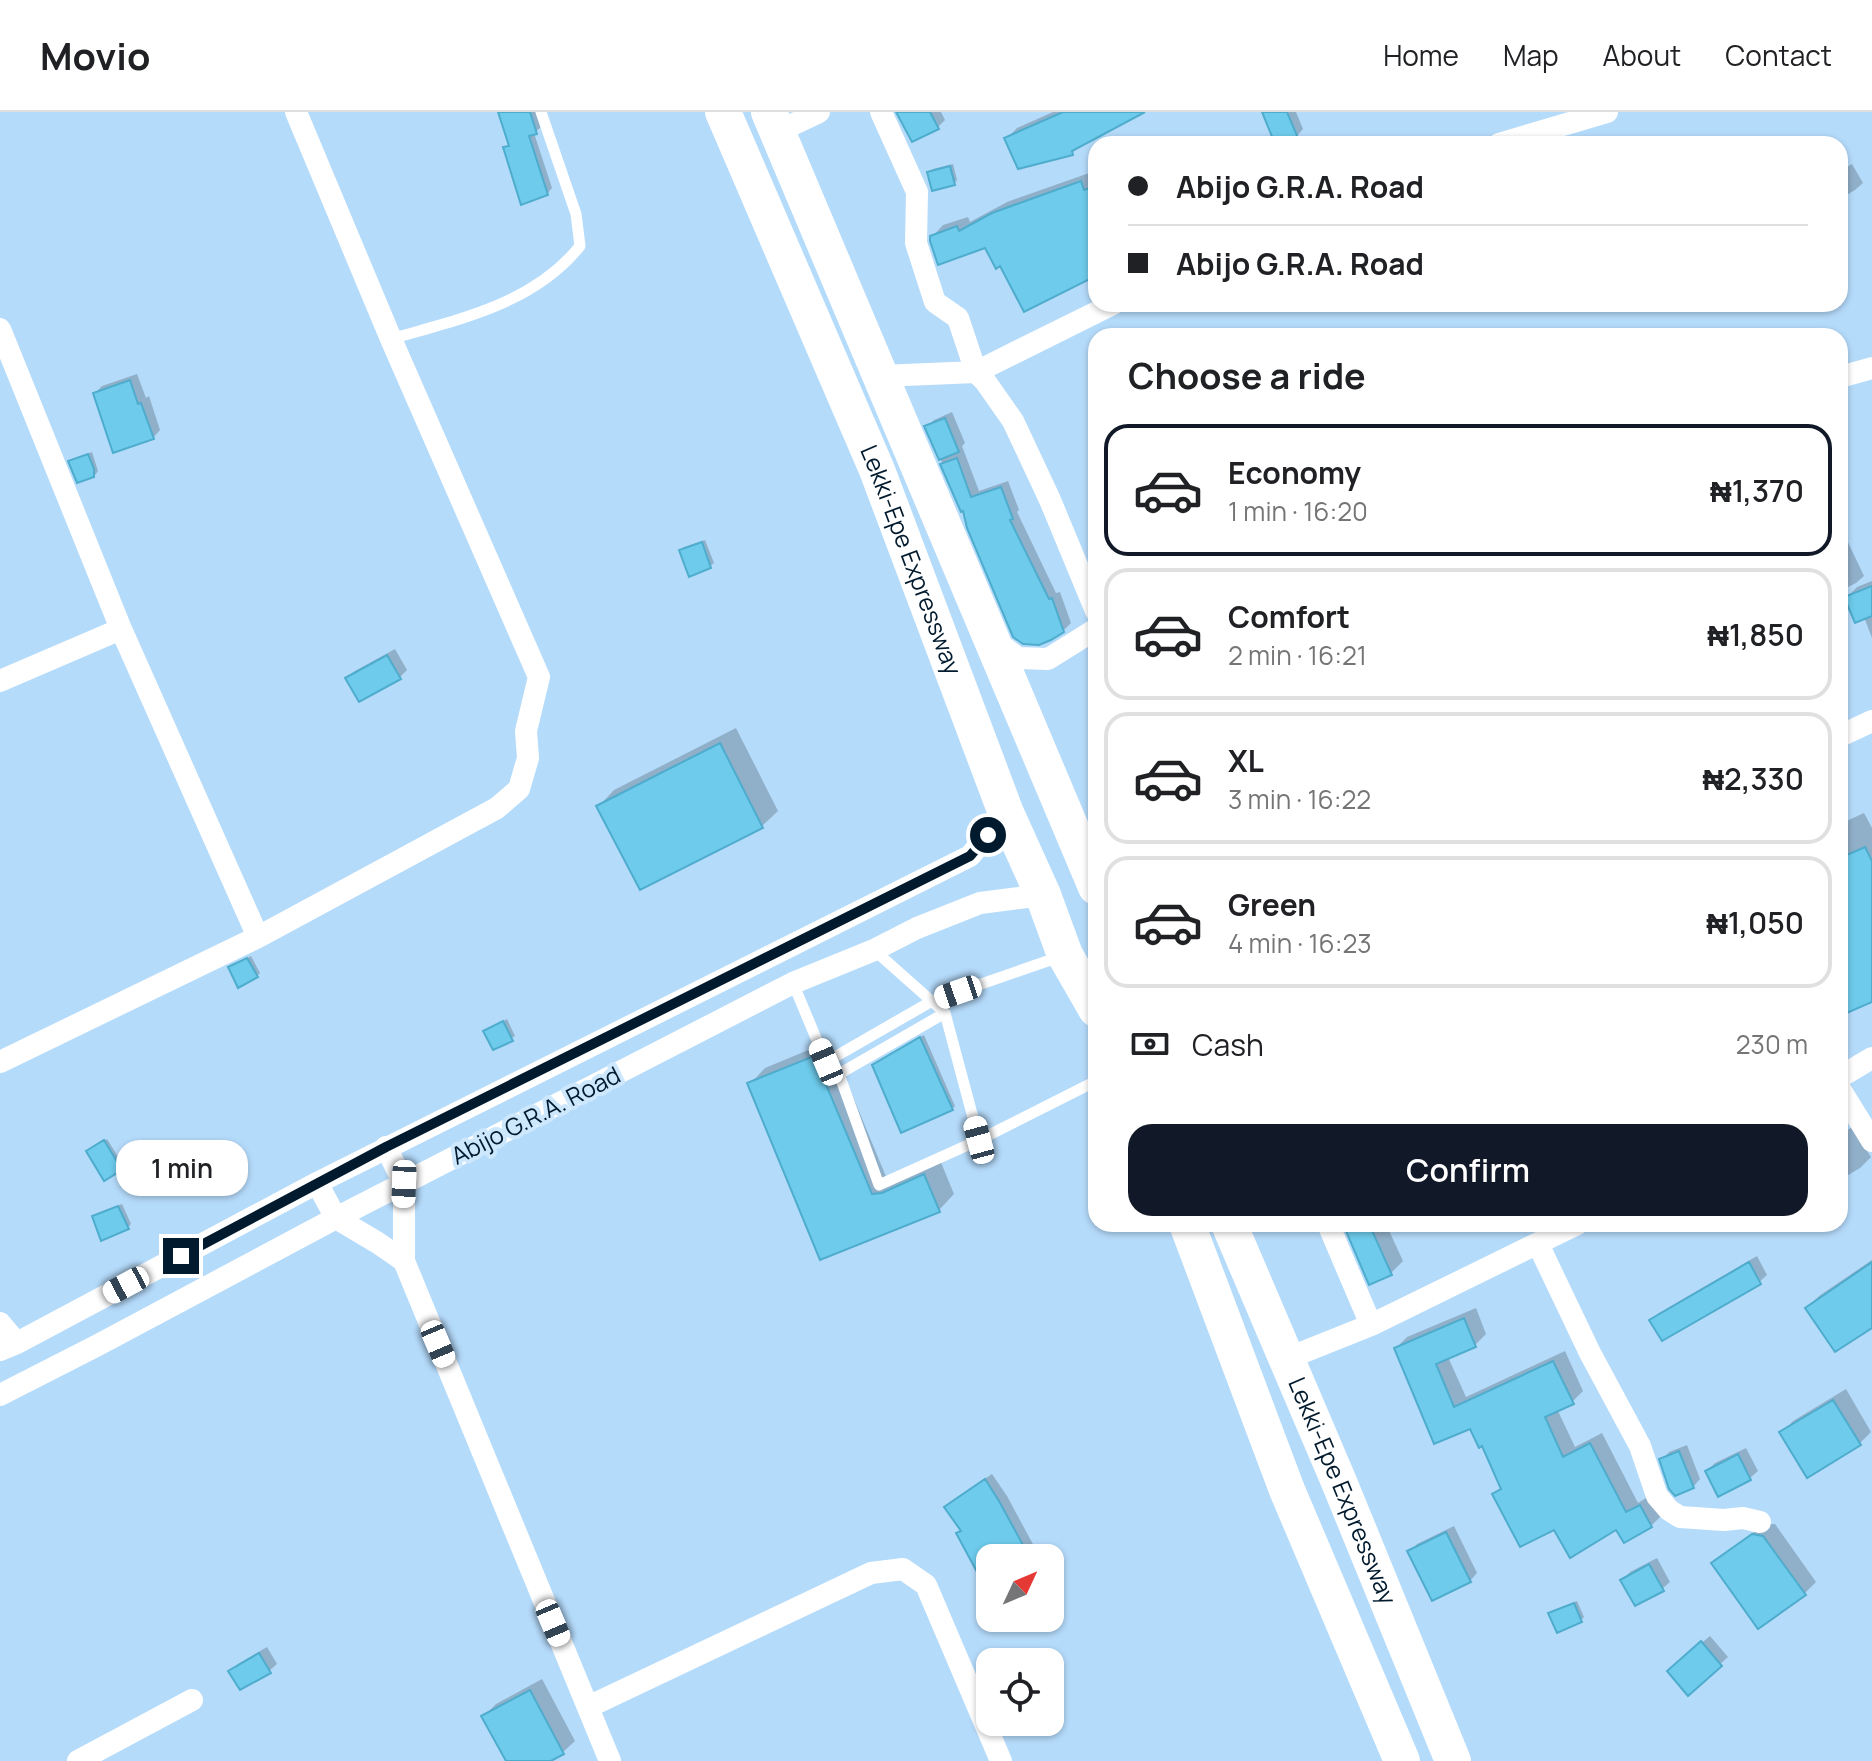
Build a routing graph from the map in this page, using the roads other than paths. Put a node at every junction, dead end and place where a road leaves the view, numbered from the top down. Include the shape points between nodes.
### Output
1 (296, 112) edge
2 (541, 112) edge
3 (723, 112) edge
4 (819, 112) edge
5 (881, 112) edge
6 (1607, 112) edge
7 (773, 122) edge
8 (1526, 136) edge
9 (1097, 312) edge
10 (0, 329) edge
11 (391, 339) junction
12 (1872, 368) edge
13 (976, 372) junction
14 (1848, 375) edge
15 (881, 376) junction
16 (1088, 592) edge
17 (121, 629) junction
18 (1088, 634) edge
19 (990, 637) junction
20 (0, 681) edge
21 (1872, 721) edge
22 (1848, 732) edge
23 (1006, 813) junction
24 (1088, 868) edge
25 (1043, 895) junction
26 (258, 937) junction
27 (874, 950) junction
28 (1065, 955) junction
29 (793, 983) junction
30 (1088, 995) edge
31 (932, 1001) junction
32 (945, 1013) junction
33 (1872, 1058) edge
34 (0, 1062) edge
35 (826, 1062) junction
36 (1848, 1072) edge
37 (839, 1074) junction
38 (1088, 1085) edge
39 (1848, 1102) edge
40 (979, 1140) junction
41 (1872, 1141) edge
42 (386, 1147) junction
43 (317, 1183) junction
44 (404, 1184) junction
45 (336, 1218) junction
46 (1190, 1232) edge
47 (1232, 1232) edge
48 (1331, 1232) edge
49 (1561, 1232) edge
50 (1538, 1244) junction
51 (404, 1261) junction
52 (0, 1323) edge
53 (1371, 1325) junction
54 (8, 1347) edge
55 (1286, 1359) junction
56 (0, 1395) edge
57 (1760, 1522) dead end
58 (192, 1700) dead end
59 (588, 1707) junction
60 (78, 1761) edge
61 (610, 1761) edge
62 (1001, 1761) edge
63 (1402, 1761) edge
64 (1453, 1761) edge

1 - 11 street
2 - 11 lane via 576,214 580,246 567,263 530,290 493,309
3 - 23 highway, Lekki-Epe Expressway via 877,470
4 - 7 street
5 - 13 street via 917,192 916,243 935,302 958,318
6 - 8 street
7 - 15 highway, Lekki-Epe Expressway
9 - 13 street
10 - 17 street
11 - 26 street via 539,677 526,731 528,758 519,789 497,808
12 - 14 street
13 - 15 street
13 - 16 street via 1013,421
15 - 19 highway, Lekki-Epe Expressway
17 - 20 street
17 - 26 street
18 - 19 street via 1048,659 1018,658
19 - 24 highway, Lekki-Epe Expressway
21 - 22 street
23 - 25 highway, Lekki-Epe Expressway
23 - 42 street, Abijo G.R.A. Road via 970,856
25 - 27 street, Abijo G.R.A. Road via 980,903
25 - 28 highway, Lekki-Epe Expressway
26 - 34 street
27 - 29 street, Abijo G.R.A. Road
27 - 31 lane
28 - 30 highway, Lekki-Epe Expressway
28 - 31 lane
29 - 35 lane
29 - 44 street, Abijo G.R.A. Road
31 - 32 lane
31 - 35 lane
32 - 37 lane
32 - 40 lane
33 - 36 street
35 - 37 lane
37 - 40 lane via 879,1185
38 - 40 lane
39 - 41 street
42 - 43 street, Abijo G.R.A. Road
42 - 44 street
43 - 45 street
43 - 54 street, Abijo G.R.A. Road
44 - 45 street, Abijo G.R.A. Road
44 - 51 street
45 - 51 street
45 - 56 street, Abijo G.R.A. Road
46 - 63 highway, Lekki-Epe Expressway via 1287,1490
47 - 55 highway, Lekki-Epe Expressway
48 - 53 street
49 - 50 street
50 - 53 street
50 - 57 street via 1640,1446 1657,1496 1680,1517
51 - 59 street
52 - 54 street
53 - 55 street
55 - 64 highway, Lekki-Epe Expressway
58 - 60 street
59 - 61 street
59 - 62 street via 871,1573 903,1569 926,1585

